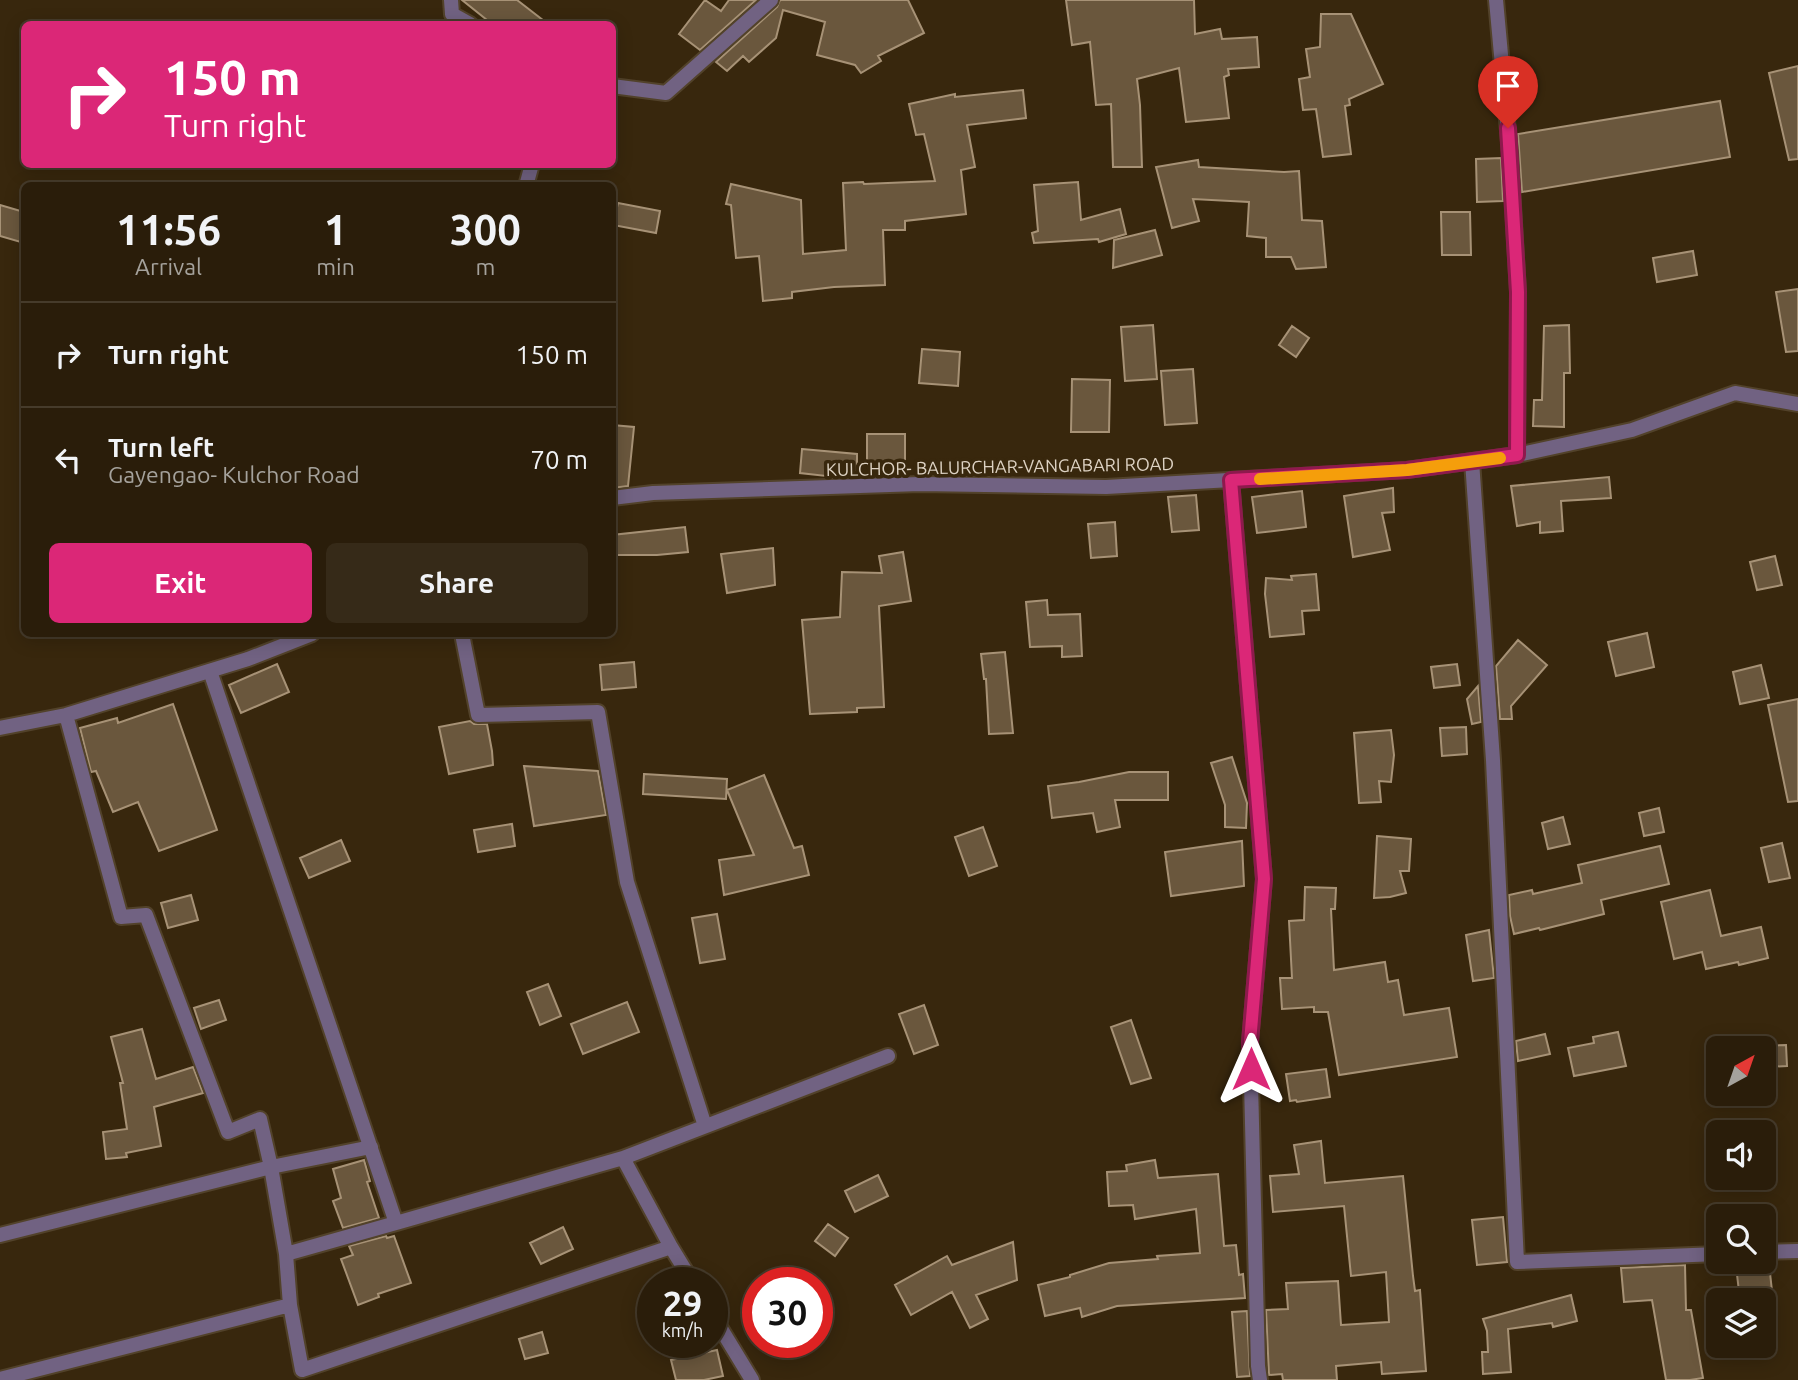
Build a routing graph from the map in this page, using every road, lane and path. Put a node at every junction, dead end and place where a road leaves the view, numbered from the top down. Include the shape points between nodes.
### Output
1 (451, 0) edge
2 (771, 0) edge
3 (1496, 0) edge
4 (465, 21) edge
5 (616, 87) edge
6 (1798, 404) edge
7 (1517, 455) junction
8 (1472, 461) junction
9 (1231, 480) junction
10 (616, 498) edge
11 (304, 637) edge
12 (463, 637) edge
13 (210, 671) junction
14 (66, 715) junction
15 (0, 728) edge
16 (888, 1056) dead end
17 (705, 1126) junction
18 (371, 1147) junction
19 (623, 1158) junction
20 (271, 1167) junction
21 (396, 1223) junction
22 (0, 1235) edge
23 (671, 1247) junction
24 (1798, 1251) edge
25 (1776, 1252) edge
26 (286, 1254) junction
27 (1706, 1254) edge
28 (683, 1267) edge
29 (290, 1305) junction
30 (728, 1340) edge
31 (303, 1375) edge
32 (0, 1379) edge
33 (752, 1380) edge
34 (1260, 1380) edge

1 - 4 street via 452,14
2 - 5 street via 666,93
3 - 7 street via 1518,292
6 - 7 street, KULCHOR- BALURCHAR-VANGABARI ROAD via 1735,393 1632,430
7 - 8 street, KULCHOR- BALURCHAR-VANGABARI ROAD
8 - 9 street, KULCHOR- BALURCHAR-VANGABARI ROAD via 1407,470
8 - 27 street via 1493,760 1517,1262
9 - 10 street, KULCHOR- BALURCHAR-VANGABARI ROAD via 1106,488 906,484
9 - 34 street via 1264,879 1250,1042
11 - 13 street
12 - 17 street via 478,715 598,712 627,882
13 - 14 street
13 - 18 street
14 - 15 street
14 - 20 street via 121,918 146,915 228,1132 260,1119
16 - 17 street
17 - 19 street
18 - 20 street
18 - 21 street
19 - 21 street
19 - 23 street
20 - 22 street
20 - 26 street
21 - 26 street
23 - 28 street
23 - 31 street
24 - 25 street
26 - 29 street
29 - 31 street
29 - 32 street
30 - 33 street

